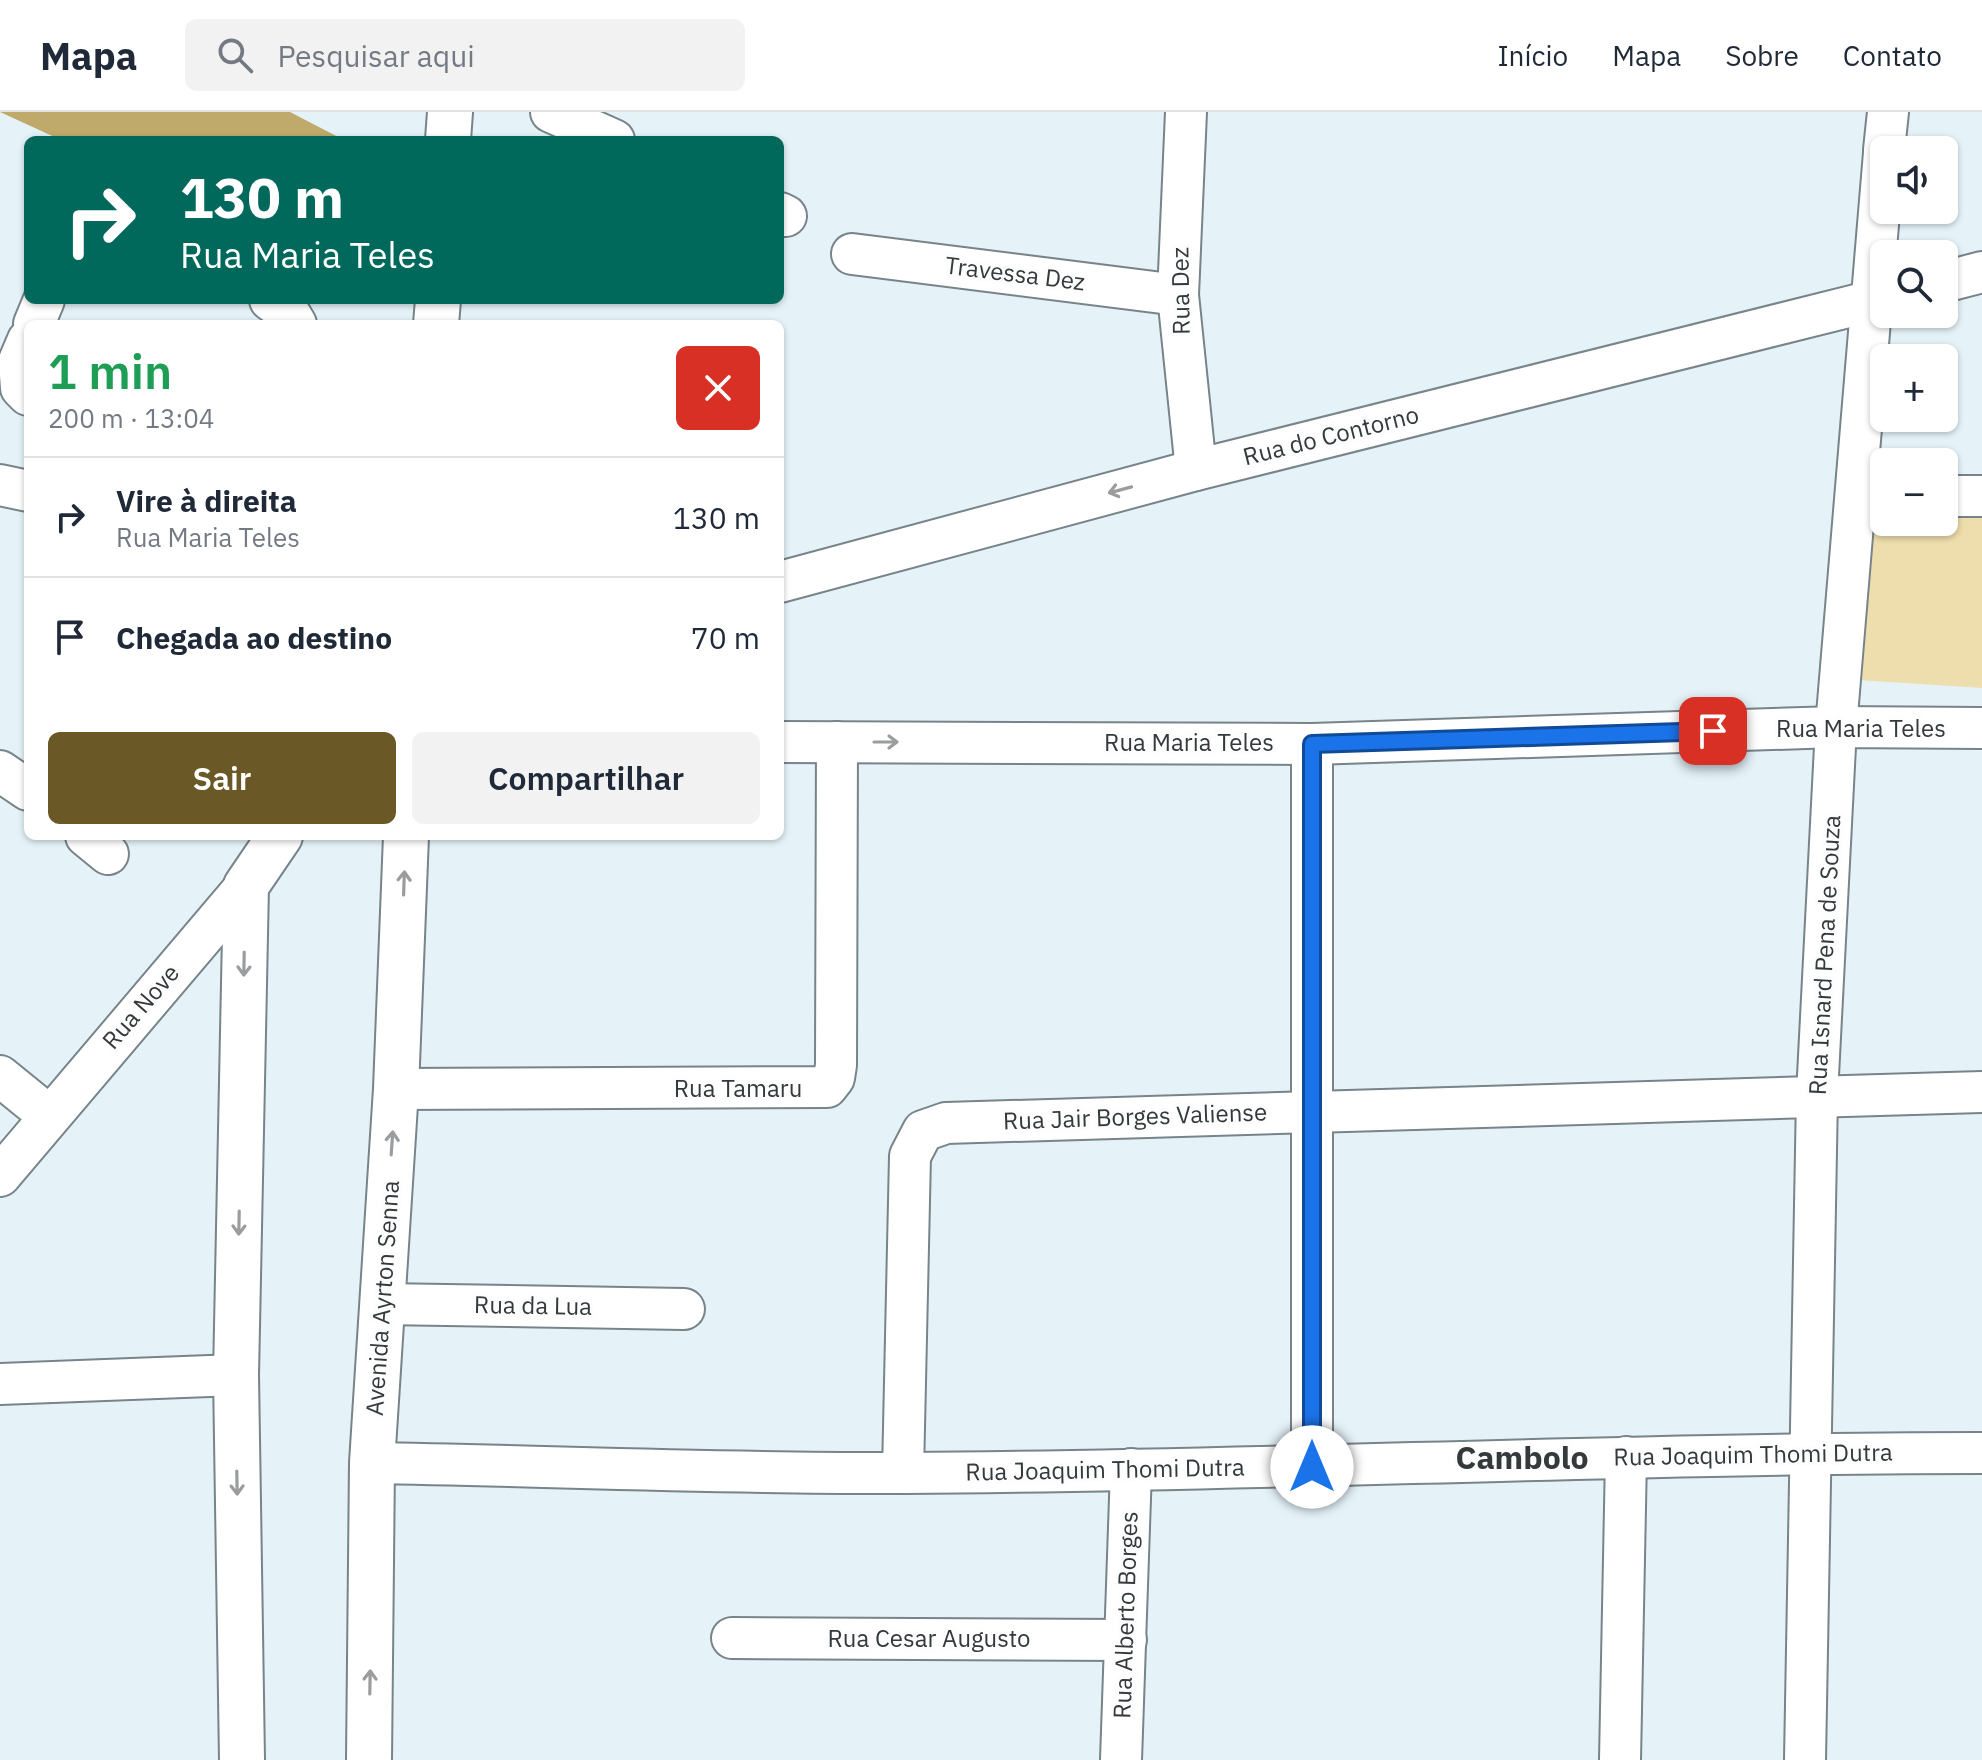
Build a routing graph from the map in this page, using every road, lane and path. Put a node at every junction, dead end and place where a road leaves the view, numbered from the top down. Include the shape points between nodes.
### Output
1 (450, 112) edge
2 (551, 112) edge
3 (1186, 112) edge
4 (1888, 112) edge
5 (448, 136) edge
6 (605, 136) edge
7 (1886, 136) edge
8 (852, 254) dead end
9 (1982, 272) edge
10 (1958, 278) edge
11 (1178, 295) junction
12 (1870, 302) edge
13 (276, 304) edge
14 (294, 320) edge
15 (1877, 328) edge
16 (24, 355) edge
17 (24, 391) edge
18 (1872, 448) edge
19 (1196, 470) junction
20 (0, 485) edge
21 (24, 490) edge
22 (1870, 494) edge
23 (1958, 496) edge
24 (1982, 496) edge
25 (784, 581) edge
26 (1836, 727) junction
27 (1982, 728) edge
28 (784, 742) edge
29 (837, 742) junction
30 (1312, 744) junction
31 (277, 840) edge
32 (406, 840) edge
33 (246, 886) junction
34 (0, 1076) edge
35 (396, 1089) junction
36 (1982, 1092) edge
37 (1817, 1095) junction
38 (1310, 1111) junction
39 (48, 1115) junction
40 (0, 1176) edge
41 (382, 1304) junction
42 (684, 1309) dead end
43 (236, 1375) junction
44 (0, 1384) edge
45 (1811, 1453) junction
46 (1982, 1453) edge
47 (1626, 1457) junction
48 (372, 1463) junction
49 (1312, 1467) junction
50 (1131, 1469) junction
51 (903, 1473) junction
52 (732, 1638) dead end
53 (1126, 1640) junction
54 (242, 1760) edge
55 (369, 1760) edge
56 (1121, 1760) edge
57 (1620, 1760) edge
58 (1805, 1760) edge

1 - 5 street
2 - 6 street
3 - 11 street, Rua Dez
4 - 7 street, Rua Isnard Pena de Souza
8 - 11 street, Travessa Dez
9 - 10 street
11 - 19 street, Rua Dez
12 - 19 street, Rua do Contorno
13 - 14 street
15 - 18 street, Rua Isnard Pena de Souza
16 - 17 street via 19,374
19 -> 25 street, Rua do Contorno
20 - 21 street
22 - 26 street, Rua Isnard Pena de Souza
23 - 24 street
26 - 27 street, Rua Maria Teles
26 - 30 street, Rua Maria Teles
26 - 37 street, Rua Isnard Pena de Souza
28 - 29 street, Rua Maria Teles
29 -> 30 street, Rua Maria Teles
29 - 35 street, Rua Tamaru via 836,1065 827,1087
30 - 38 street
31 - 33 street, Rua Nove
35 -> 32 street, Avenida Ayrton Senna
33 - 39 street, Rua Nove
33 -> 43 street
34 - 39 street
41 -> 35 street, Avenida Ayrton Senna
36 - 37 street, Rua Jair Borges Valiense
37 - 38 street, Rua Jair Borges Valiense
37 - 45 street, Rua Isnard Pena de Souza
38 - 49 street
38 - 51 street, Rua Jair Borges Valiense via 946,1123 923,1131 910,1156
39 - 40 street, Rua Nove
41 - 42 street, Rua da Lua
41 - 48 street, Avenida Ayrton Senna
43 - 44 street
43 -> 54 street
45 - 46 street, Rua Joaquim Thomi Dutra
45 - 47 street, Rua Joaquim Thomi Dutra
45 - 58 street, Rua Isnard Pena de Souza
47 - 49 street, Rua Joaquim Thomi Dutra
47 - 57 street
48 - 51 street, Rua Joaquim Thomi Dutra
55 -> 48 street, Avenida Ayrton Senna
49 - 50 street, Rua Joaquim Thomi Dutra
50 - 51 street, Rua Joaquim Thomi Dutra
50 - 53 street, Rua Alberto Borges
52 - 53 street, Rua Cesar Augusto
53 - 56 street, Rua Alberto Borges

